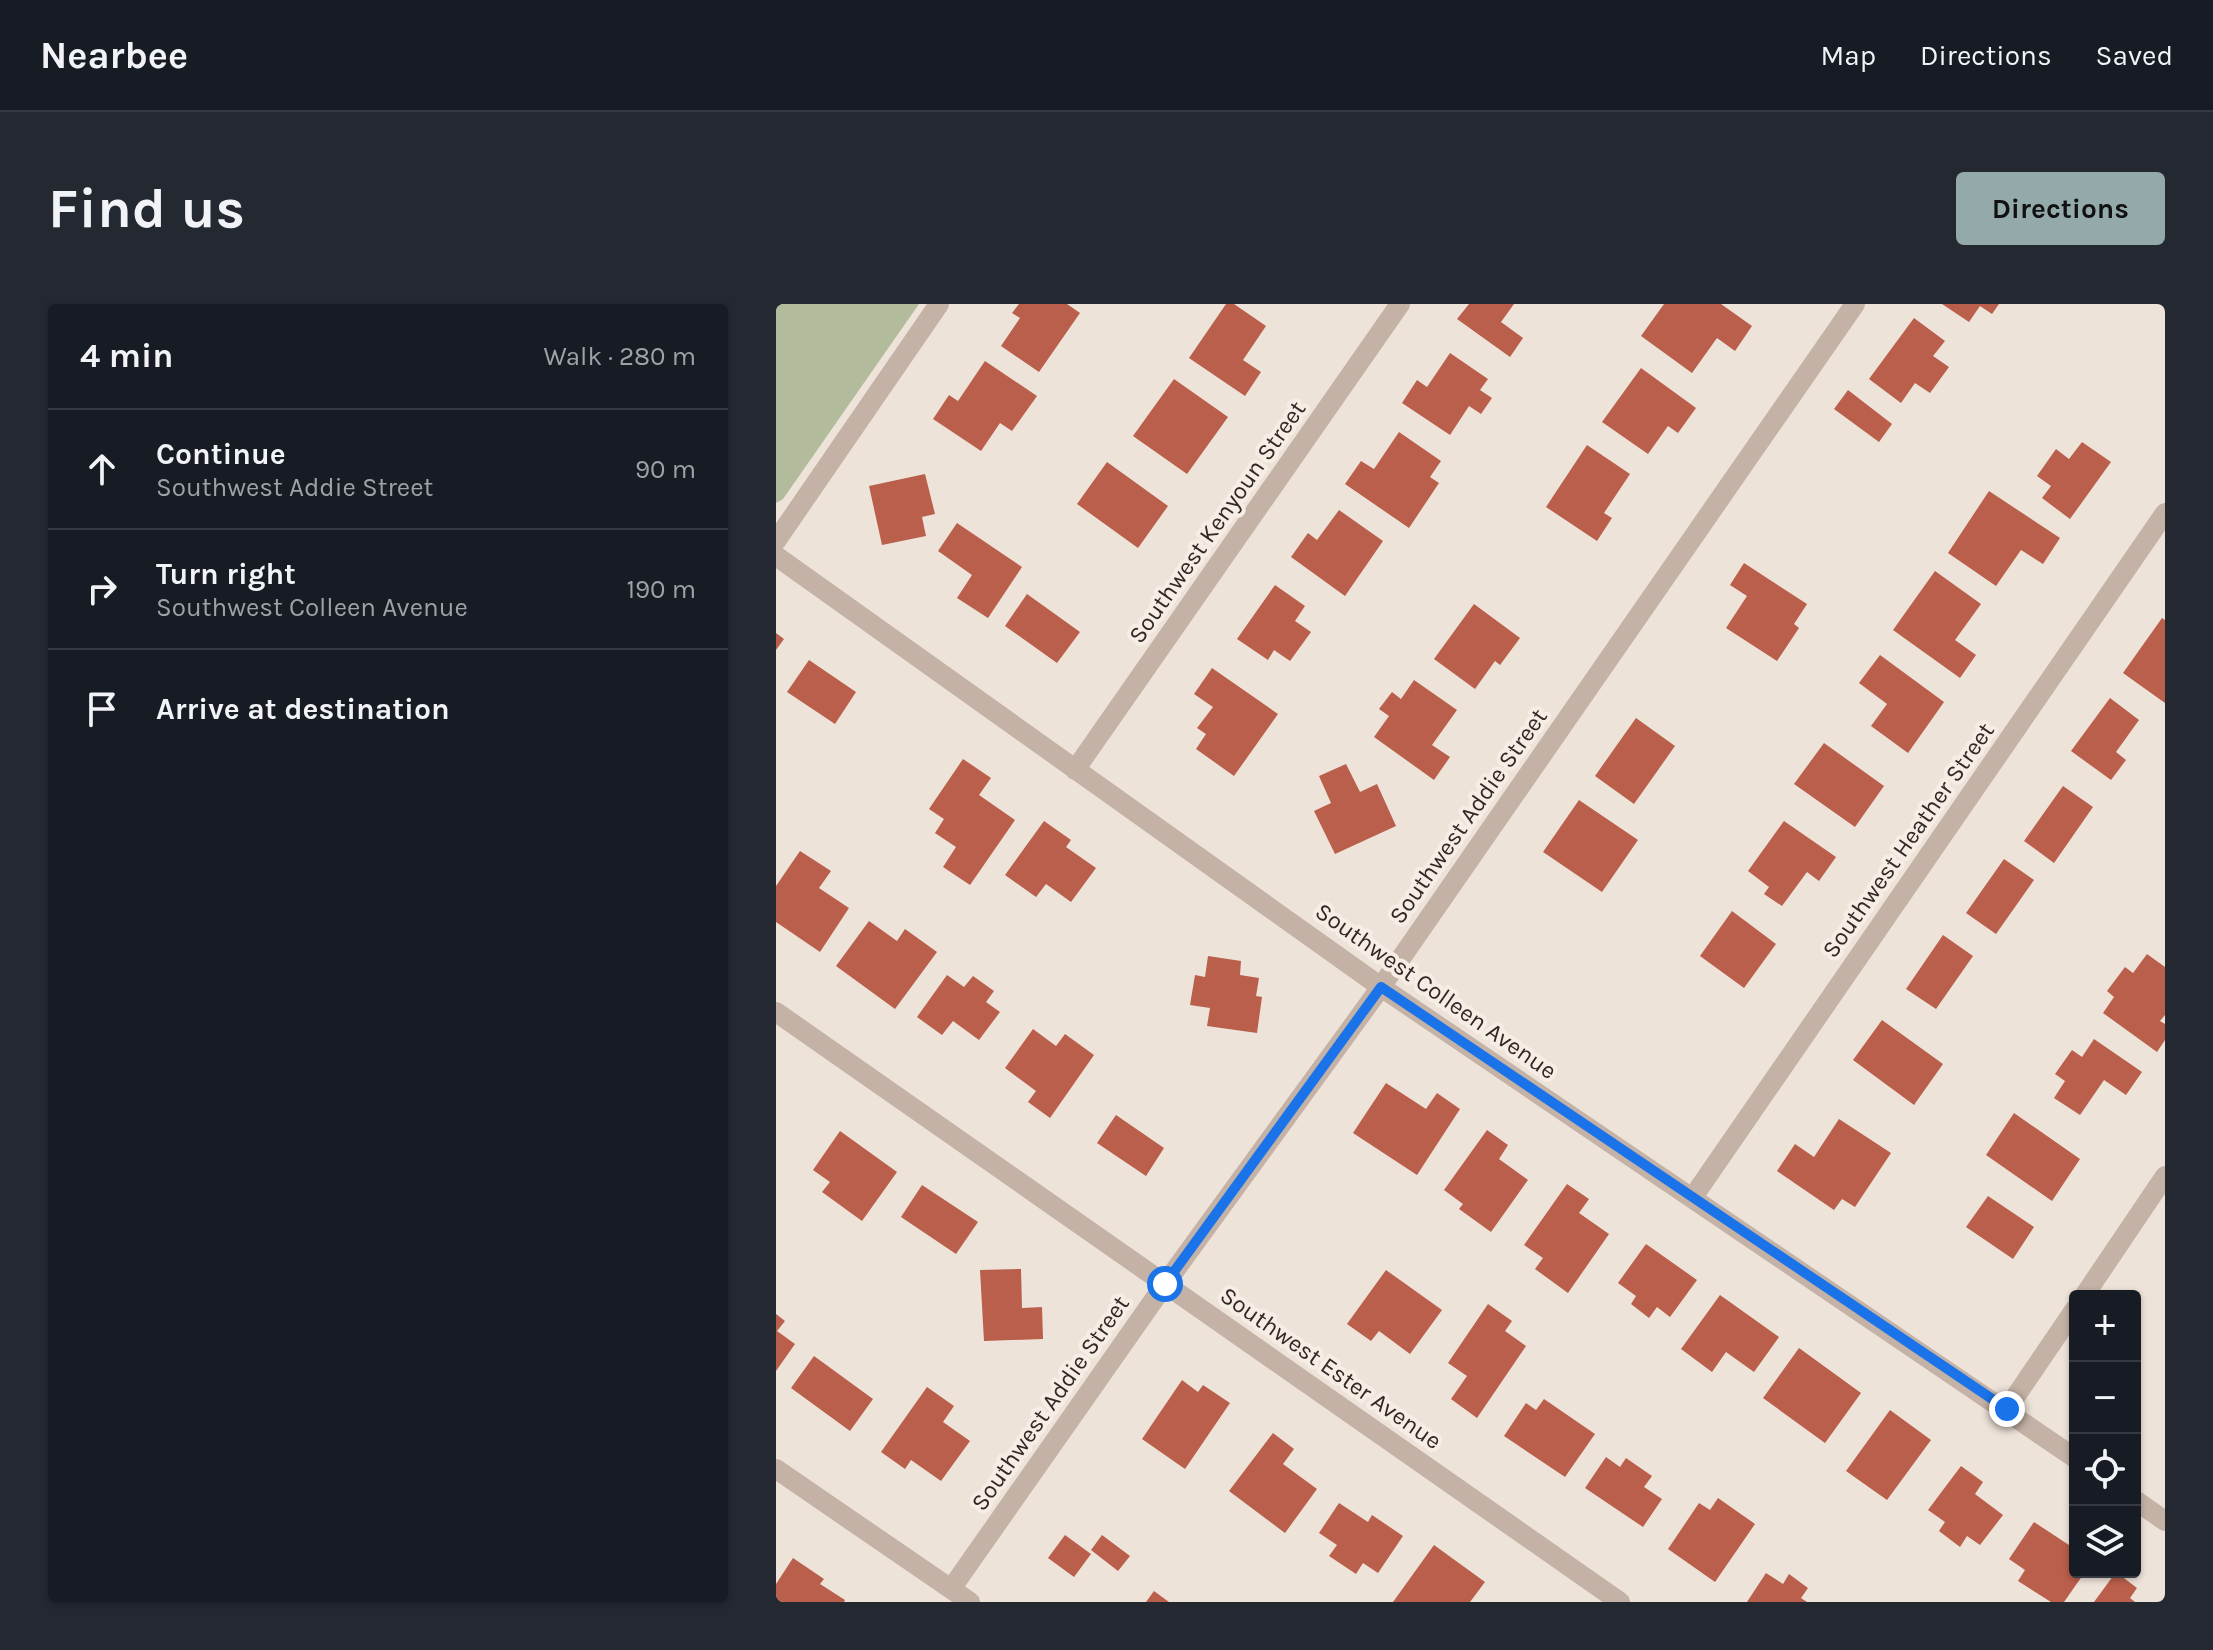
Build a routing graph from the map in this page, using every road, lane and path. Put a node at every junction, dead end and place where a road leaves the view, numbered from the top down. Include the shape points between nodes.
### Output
1 (939, 304) edge
2 (1400, 304) edge
3 (1855, 304) edge
4 (2165, 513) edge
5 (776, 541) edge
6 (776, 556) edge
7 (1075, 770) junction
8 (1381, 987) junction
9 (776, 1012) edge
10 (2165, 1176) edge
11 (1693, 1197) junction
12 (1165, 1284) junction
13 (2088, 1290) edge
14 (2069, 1318) edge
15 (2007, 1409) junction
16 (2069, 1454) edge
17 (776, 1469) edge
18 (2141, 1504) edge
19 (2165, 1521) edge
20 (951, 1589) junction
21 (970, 1602) edge
22 (1620, 1602) edge

1 - 5 street
2 - 7 street, Southwest Kenyoun Street
3 - 8 street, Southwest Addie Street
4 - 11 street, Southwest Heather Street
6 - 7 street, Southwest Colleen Avenue
7 - 8 street, Southwest Colleen Avenue
8 - 11 street, Southwest Colleen Avenue
8 - 12 street, Southwest Addie Street
9 - 12 street, Southwest Ester Avenue
10 - 13 street
11 - 15 street, Southwest Colleen Avenue
12 - 20 street, Southwest Addie Street
12 - 22 street, Southwest Ester Avenue
14 - 15 street
15 - 16 street, Southwest Colleen Avenue
17 - 20 street
18 - 19 street
20 - 21 street

